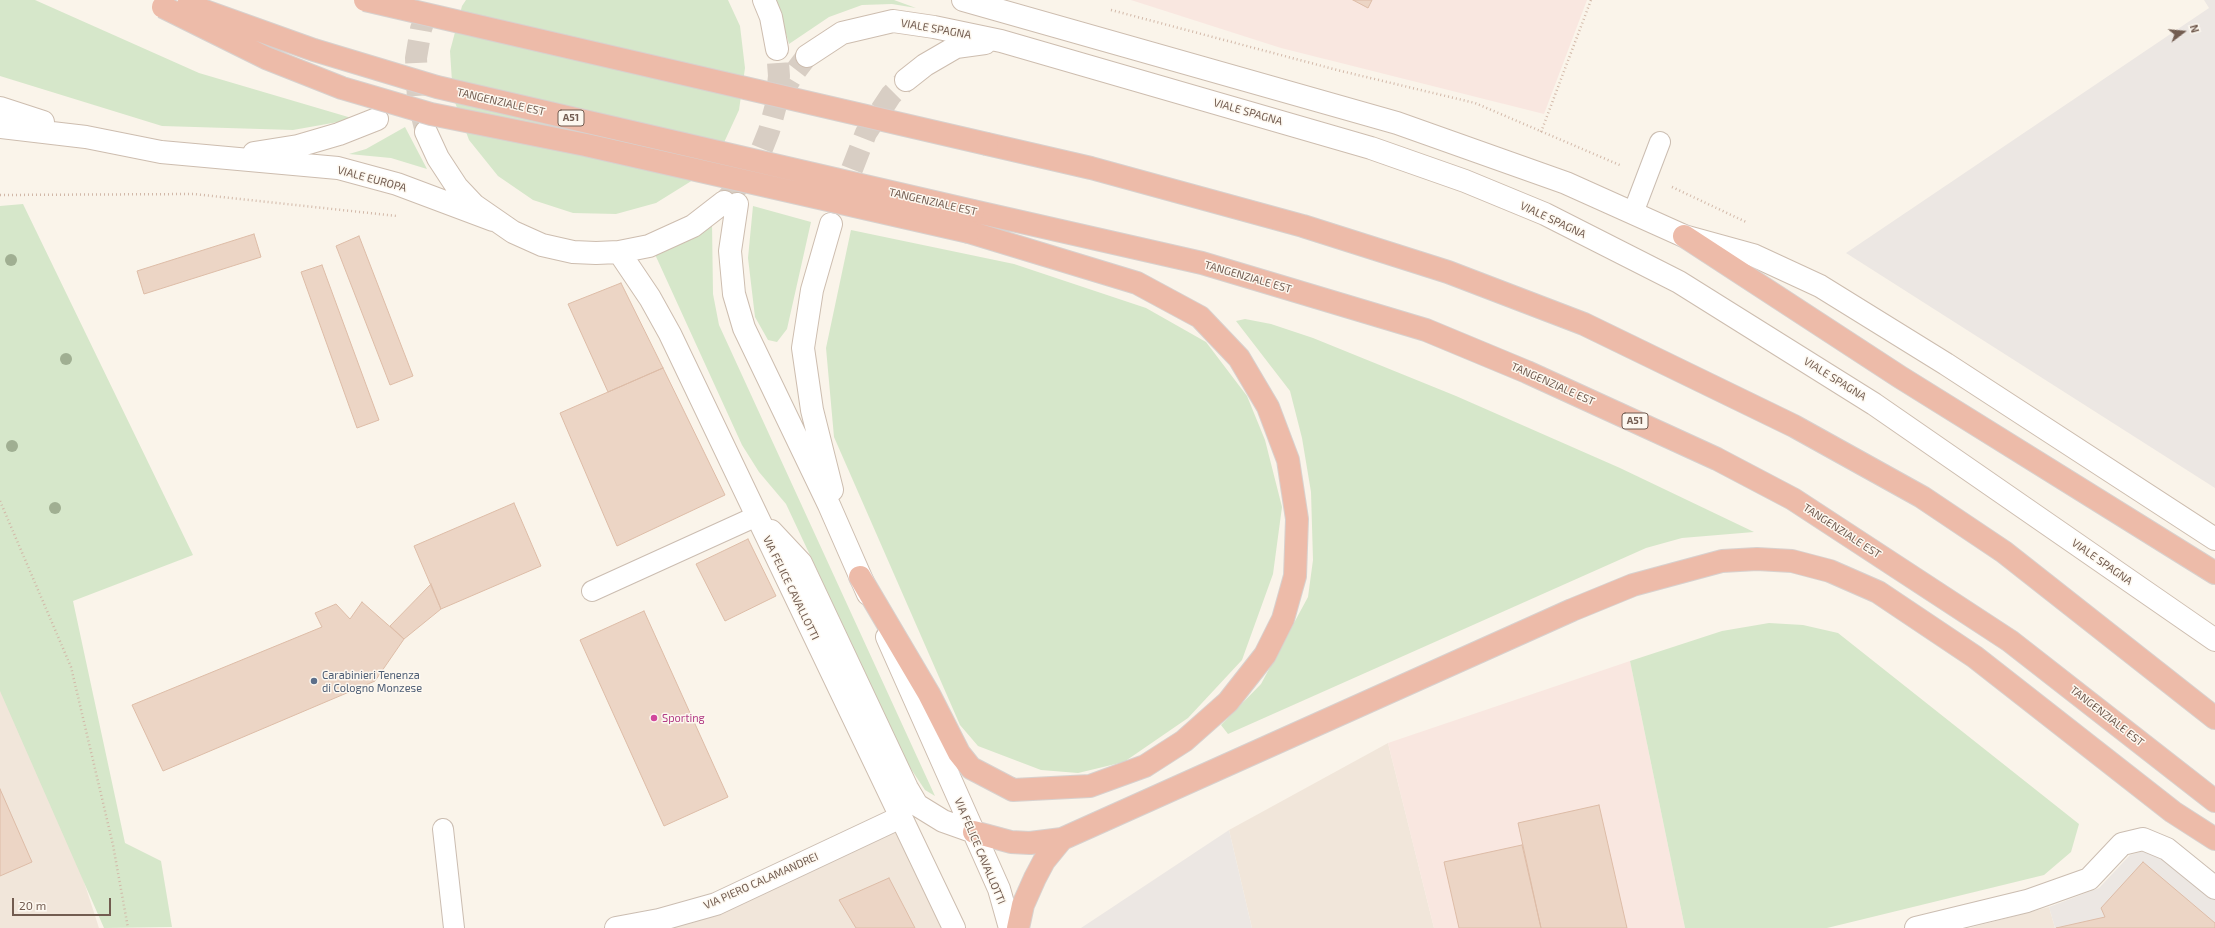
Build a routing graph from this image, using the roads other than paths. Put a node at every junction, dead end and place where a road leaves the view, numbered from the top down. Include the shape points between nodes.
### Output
1 (365, 0) edge
2 (764, 0) edge
3 (963, 0) edge
4 (163, 2) edge
5 (1001, 41) junction
6 (778, 49) tunnel mouth
7 (807, 56) tunnel mouth
8 (906, 80) tunnel mouth
9 (0, 108) edge
10 (377, 119) dead end
11 (0, 127) edge
12 (426, 132) tunnel mouth
13 (86, 137) junction
14 (1660, 142) dead end
15 (222, 158) junction
16 (1633, 213) junction
17 (493, 220) junction
18 (831, 224) dead end
19 (1684, 236) junction
20 (619, 252) junction
21 (757, 516) junction
22 (2215, 539) edge
23 (2215, 573) edge
24 (860, 577) junction
25 (592, 591) dead end
26 (2215, 640) edge
27 (2215, 718) edge
28 (2215, 801) edge
29 (901, 817) junction
30 (443, 829) dead end
31 (974, 832) junction
32 (2215, 839) edge
33 (1062, 840) junction
34 (2215, 888) edge
35 (454, 928) edge
36 (616, 928) edge
37 (954, 928) edge
38 (1010, 928) edge
39 (1018, 928) edge
40 (1916, 928) edge

1 - 27 highway, bridge via 1091,168 1303,226 1448,272 1584,324 1794,426 1922,497 2004,552
2 - 6 street via 771,17
3 - 16 street via 1397,123 1566,183
4 - 24 highway, bridge via 266,58 342,88 431,114 586,145 969,232 1137,283 1200,317 1239,358 1268,407 1288,460 1297,519 1295,576 1283,619 1265,655 1228,702 1184,741 1146,766 1090,786 1013,790 971,768 959,753 929,694
4 - 28 highway, TANGENZIALE EST / A51, bridge via 436,87 1202,263 1426,330 1527,372 1716,459 1793,499 2010,641
5 - 7 street, VIALE SPAGNA via 893,21 842,33
5 - 8 street via 956,47 925,65
5 - 26 street, VIALE SPAGNA via 1371,148 1465,181 1545,214 1679,282 1868,400
9 - 13 street, VIALE EUROPA
10 - 15 street, VIALE EUROPA via 298,146
11 - 13 street, VIALE EUROPA
12 - 17 street via 438,158 457,188
13 - 15 street, VIALE EUROPA via 161,152
14 - 16 lane
15 - 17 street, VIALE EUROPA via 338,168 397,184
16 - 19 street
17 - 20 street via 542,245 572,252
18 - 24 street, VIA FELICE CAVALLOTTI via 812,290 803,348 812,410 830,483
19 - 22 street via 1753,255 1820,286 1953,368
19 - 23 highway via 1900,377
20 - 21 street, VIA FELICE CAVALLOTTI via 650,298 670,334
20 - 24 street, VIA FELICE CAVALLOTTI via 650,246 678,235 730,203 730,251 734,294 744,328
21 - 25 lane
21 - 29 street, VIA FELICE CAVALLOTTI
21 - 31 street via 801,563 917,805 943,821
24 - 31 street, VIA FELICE CAVALLOTTI
29 - 36 street, VIA PIERO CALAMANDREI via 716,904 659,920
29 - 37 street, VIA FELICE CAVALLOTTI
30 - 35 lane
31 - 33 highway via 1011,842
31 - 38 street, VIA FELICE CAVALLOTTI via 999,889
32 - 33 highway via 2173,812 1976,657 1878,592 1830,571 1792,561 1757,559 1722,561 1633,585 1564,613
33 - 39 highway via 1044,861 1035,878 1023,905
34 - 40 street via 2167,849 2143,839 2122,844 2089,879 2027,901

